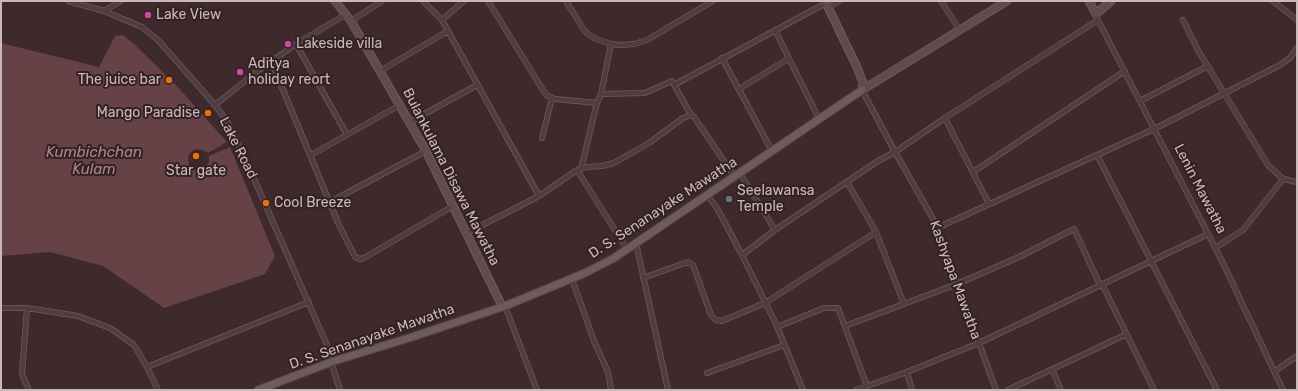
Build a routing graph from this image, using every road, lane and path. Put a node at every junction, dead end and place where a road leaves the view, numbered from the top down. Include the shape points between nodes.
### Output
1 (70, 1) edge
2 (121, 1) edge
3 (335, 1) edge
4 (382, 1) edge
5 (423, 1) edge
6 (464, 1) edge
7 (488, 1) edge
8 (566, 1) edge
9 (713, 1) edge
10 (840, 1) edge
11 (941, 1) edge
12 (1007, 1) edge
13 (1089, 1) edge
14 (1111, 1) edge
15 (1273, 1) edge
16 (826, 4) edge
17 (104, 11) junction
18 (345, 15) junction
19 (1097, 17) junction
20 (442, 20) junction
21 (1183, 20) dead end
22 (1297, 20) edge
23 (351, 21) junction
24 (959, 29) junction
25 (775, 30) junction
26 (448, 31) junction
27 (296, 44) junction
28 (611, 44) junction
29 (1297, 48) edge
30 (722, 58) junction
31 (788, 59) junction
32 (271, 61) junction
33 (1208, 66) junction
34 (380, 71) junction
35 (1125, 71) junction
36 (477, 85) junction
37 (674, 85) junction
38 (740, 89) junction
39 (862, 90) junction
40 (1224, 93) junction
41 (601, 94) junction
42 (552, 98) junction
43 (1140, 101) junction
44 (596, 103) junction
45 (215, 105) junction
46 (400, 105) junction
47 (691, 115) junction
48 (945, 118) junction
49 (819, 119) junction
50 (410, 122) junction
51 (1154, 129) junction
52 (347, 135) junction
53 (542, 138) dead end
54 (426, 151) junction
55 (772, 152) junction
56 (895, 152) junction
57 (311, 155) junction
58 (1097, 155) junction
59 (579, 170) junction
60 (973, 172) junction
61 (737, 175) junction
62 (1283, 179) junction
63 (847, 182) junction
64 (1297, 182) edge
65 (707, 195) junction
66 (539, 196) junction
67 (330, 202) junction
68 (989, 204) junction
69 (453, 206) junction
70 (938, 228) junction
71 (775, 230) junction
72 (876, 232) junction
73 (467, 233) junction
74 (1208, 234) junction
75 (636, 243) junction
76 (1215, 248) junction
77 (627, 249) junction
78 (742, 255) junction
79 (1151, 261) junction
80 (643, 278) junction
81 (572, 279) junction
82 (957, 284) junction
83 (1101, 284) junction
84 (309, 302) junction
85 (765, 303) junction
86 (904, 304) junction
87 (503, 306) junction
88 (1, 308) edge
89 (27, 308) junction
90 (845, 326) junction
91 (777, 327) junction
92 (1127, 334) junction
93 (978, 343) junction
94 (784, 345) junction
95 (1297, 356) edge
96 (333, 362) junction
97 (147, 367) junction
98 (1052, 369) junction
99 (1275, 371) junction
100 (907, 372) junction
101 (707, 373) dead end
102 (867, 386) junction
103 (29, 390) edge
104 (158, 390) edge
105 (258, 390) edge
106 (340, 390) edge
107 (537, 390) edge
108 (611, 390) edge
109 (668, 390) edge
110 (803, 390) edge
111 (856, 390) edge
112 (912, 390) edge
113 (996, 390) edge
114 (1008, 390) edge
115 (1061, 390) edge
116 (1154, 390) edge
117 (1217, 390) edge
118 (1284, 390) edge

1 - 17 street, Lake Road
2 - 17 street
3 - 18 main road, Bulankulama Disawa Mawatha
4 - 23 street
5 - 20 street
6 - 20 street
7 - 42 street via 541,88
8 - 28 street via 584,30 596,39
9 - 28 street via 647,40 634,44
10 - 16 street
11 - 24 street
12 - 24 main road, D. S. Senanayake Mawatha
13 - 19 main road, Lenin Mawatha
14 - 19 main road
15 - 22 street
16 - 25 street
16 - 39 main road via 862,78
17 - 45 street, Lake Road via 142,27 158,40
18 - 23 main road, Bulankulama Disawa Mawatha
18 - 27 street
19 - 35 street, Lenin Mawatha
19 - 48 street
20 - 26 street
21 - 33 street
23 - 34 main road, Bulankulama Disawa Mawatha
24 - 39 main road, D. S. Senanayake Mawatha
25 - 30 street
25 - 31 street
26 - 34 street
26 - 36 street
27 - 32 street
27 - 52 street
28 - 41 street
29 - 40 street via 1290,58 1280,65
30 - 37 street
30 - 38 street
31 - 38 street
31 - 49 street
32 - 45 street
32 - 57 street
33 - 40 street
33 - 43 street
34 - 46 main road, Bulankulama Disawa Mawatha
35 - 43 street, Lenin Mawatha
35 - 60 street
36 - 50 street
36 - 66 street
37 - 41 street via 672,81 645,92
37 - 47 street
38 - 55 street
39 - 49 main road, D. S. Senanayake Mawatha
39 - 56 street, Kashyapa Mawatha
40 - 51 street
40 - 62 street via 1268,165
41 - 44 street
42 - 44 street
42 - 53 street
43 - 51 street, Lenin Mawatha
44 - 59 street
45 - 84 street, Lake Road via 227,121 248,165
46 - 50 main road, Bulankulama Disawa Mawatha
46 - 52 street
47 - 59 street via 614,163
47 - 61 street
48 - 56 street
48 - 60 street
49 - 55 main road, D. S. Senanayake Mawatha
50 - 54 main road, Bulankulama Disawa Mawatha
51 - 58 street
51 - 74 street, Lenin Mawatha
52 - 57 street
54 - 67 street
54 - 69 main road, Bulankulama Disawa Mawatha
55 - 61 main road, D. S. Senanayake Mawatha
56 - 63 street
56 - 70 street, Kashyapa Mawatha
57 - 67 street
58 - 68 street
58 - 79 street
59 - 66 street
59 - 77 street
60 - 68 street
61 - 65 main road, D. S. Senanayake Mawatha
61 - 71 street
62 - 64 street
62 - 76 street via 1243,230
63 - 71 street
63 - 72 street
65 - 75 main road, D. S. Senanayake Mawatha
65 - 78 street via 717,208
66 - 73 street
67 - 69 street via 338,225 355,257 360,259
68 - 70 street
69 - 73 main road, Bulankulama Disawa Mawatha
70 - 82 street, Kashyapa Mawatha
71 - 78 street
72 - 85 street
72 - 86 street
73 - 87 main road, Bulankulama Disawa Mawatha
74 - 76 street, Lenin Mawatha
74 - 79 street
75 - 77 main road, D. S. Senanayake Mawatha
75 - 80 street
76 - 99 street, Lenin Mawatha
77 - 81 main road, D. S. Senanayake Mawatha
78 - 85 street
79 - 83 street
79 - 117 street
80 - 85 street via 688,262 693,265 711,315 716,320 722,321
80 - 109 street
81 - 87 main road, D. S. Senanayake Mawatha
81 - 108 street via 608,372
82 - 83 street via 1074,229
82 - 86 street
82 - 93 street, Kashyapa Mawatha
83 - 92 street
83 - 93 street
84 - 96 street, Lake Road
84 - 97 street
85 - 91 street
86 - 90 street
87 - 96 main road, D. S. Senanayake Mawatha
87 - 107 street
88 - 89 street
89 - 97 street via 78,316 110,328 134,345
89 - 103 street via 22,374
90 - 91 street via 838,308 824,308
90 - 102 street
91 - 94 street
92 - 98 street
92 - 116 street
93 - 100 street
93 - 113 street, Kashyapa Mawatha
94 - 101 street
94 - 110 street
95 - 99 street
96 - 105 main road, D. S. Senanayake Mawatha
96 - 106 street, Lake Road
97 - 104 street
98 - 114 street
98 - 115 street
99 - 118 street, Lenin Mawatha
100 - 102 street
100 - 112 street
102 - 111 street

